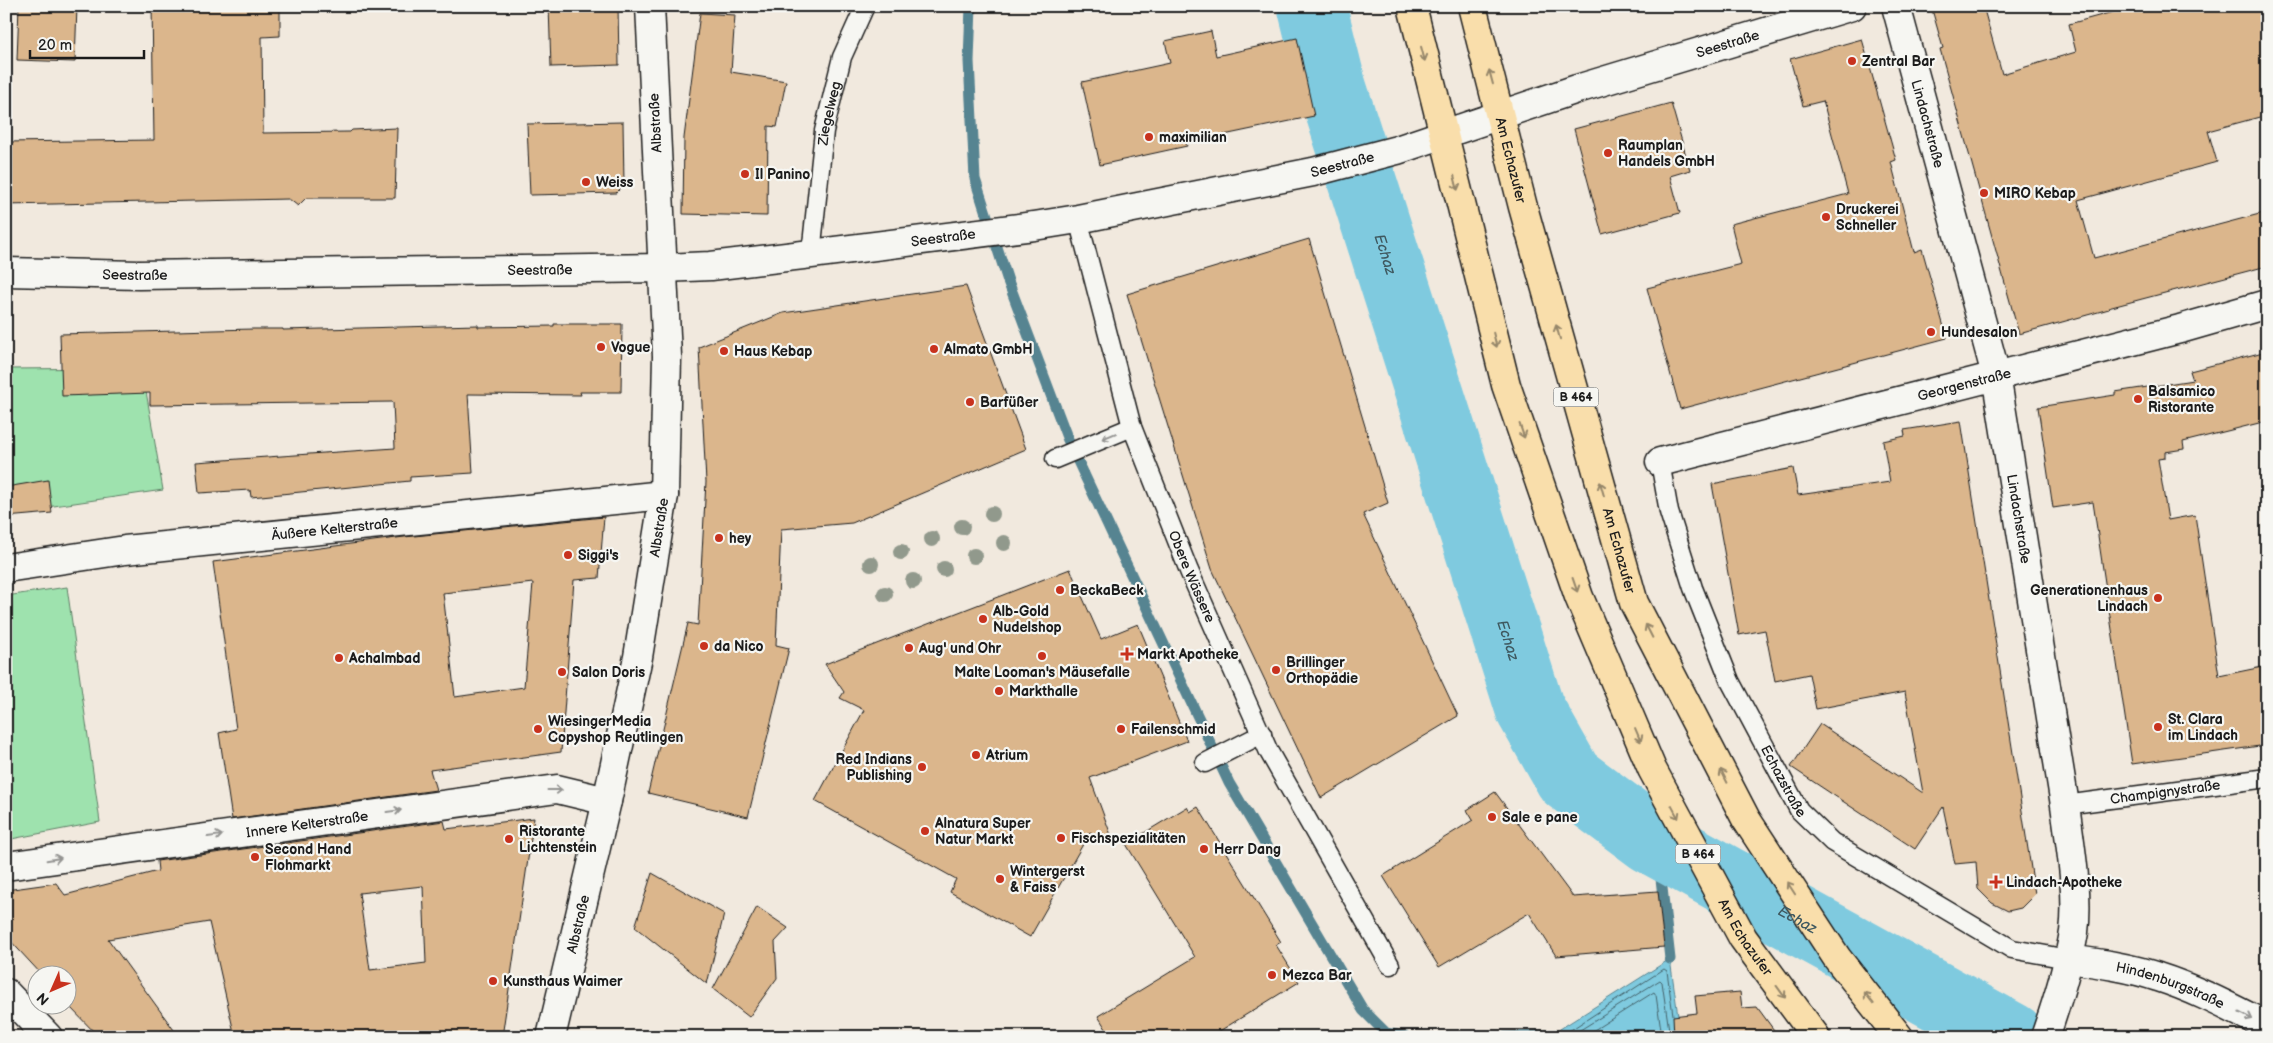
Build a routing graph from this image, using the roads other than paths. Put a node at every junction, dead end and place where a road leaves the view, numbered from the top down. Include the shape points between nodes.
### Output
1 (650, 6) edge
2 (865, 6) edge
3 (1412, 6) edge
4 (1472, 6) edge
5 (1852, 6) edge
6 (1896, 6) edge
7 (1501, 116) junction
8 (1444, 135) junction
9 (1078, 219) junction
10 (811, 254) junction
11 (663, 268) junction
12 (6, 272) edge
13 (2267, 304) edge
14 (1996, 375) junction
15 (1132, 427) junction
16 (1055, 459) dead end
17 (1660, 462) joint
18 (664, 495) junction
19 (6, 568) edge
20 (1262, 734) junction
21 (1205, 763) dead end
22 (2267, 778) edge
23 (607, 801) junction
24 (2065, 805) junction
25 (6, 866) edge
26 (2068, 958) junction
27 (1390, 965) dead end
28 (6, 993) edge
29 (2267, 1026) edge
30 (2045, 1034) edge
31 (48, 1037) edge
32 (551, 1037) edge
33 (1816, 1037) edge
34 (1899, 1037) edge

1 - 11 street, Albstraße
2 - 10 lane, Ziegelweg via 842,57 824,130
3 -> 8 main road, Am Echazufer / B 464
7 -> 4 main road, Am Echazufer / B 464
5 - 7 street, Seestraße via 1577,89
6 - 14 street, Lindachstraße
7 - 8 street, Seestraße
34 -> 7 main road, Am Echazufer / B 464 via 1837,958 1746,819 1634,603 1523,207
8 - 9 street, Seestraße via 1313,172
8 -> 33 main road, Am Echazufer / B 464 via 1506,385 1579,597 1652,769 1743,938
9 - 10 street, Seestraße
9 - 15 lane, Obere Wässere
10 - 11 street, Seestraße via 711,266
11 - 12 street, Seestraße via 139,275
11 - 18 street, Albstraße via 667,356
13 - 14 street, Georgenstraße
14 - 17 street, Georgenstraße
14 - 24 street, Lindachstraße
15 -> 16 lane
15 - 20 lane, Obere Wässere via 1189,572
17 - 26 lane, Echazstraße via 1669,512 1693,588 1730,681 1799,810 1832,842 2012,949
18 - 19 street, Äußere Kelterstraße via 125,550
18 - 23 street, Albstraße via 638,657
20 - 21 lane
20 - 27 lane, Obere Wässere
22 - 24 lane, Champignystraße
25 -> 23 street, Innere Kelterstraße via 557,789
23 - 32 street, Albstraße
24 - 26 street, Lindachstraße via 2074,901 2074,931
26 -> 29 street, Hindenburgstraße via 2158,976 2206,995
26 - 30 street, Lindachstraße
28 - 31 street

